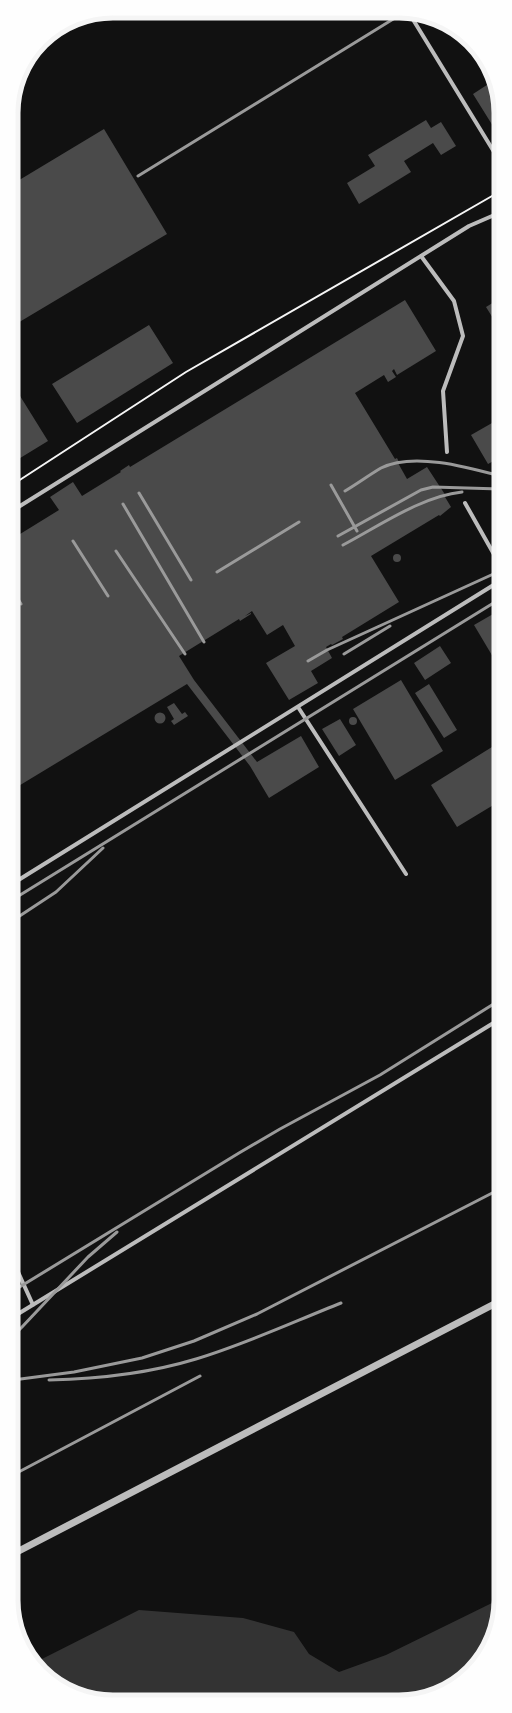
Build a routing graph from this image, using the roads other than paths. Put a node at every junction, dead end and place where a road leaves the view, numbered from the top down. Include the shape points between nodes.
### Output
1 (413, 19) edge
2 (494, 152) edge
3 (494, 215) edge
4 (421, 256) junction
5 (447, 452) dead end
6 (465, 503) dead end
7 (18, 507) edge
8 (494, 554) edge
9 (494, 585) edge
10 (298, 707) junction
11 (406, 874) dead end
12 (18, 880) edge
13 (494, 1022) edge
14 (18, 1274) edge
15 (494, 1304) edge
16 (33, 1305) junction
17 (18, 1314) edge
18 (18, 1551) edge

1 - 2 street
3 - 4 street via 469,226
4 - 5 street via 454,301 463,336 443,391
4 - 7 street
6 - 8 street
9 - 10 street
10 - 11 street
10 - 12 street
13 - 16 street
14 - 16 street
15 - 18 street
16 - 17 street

